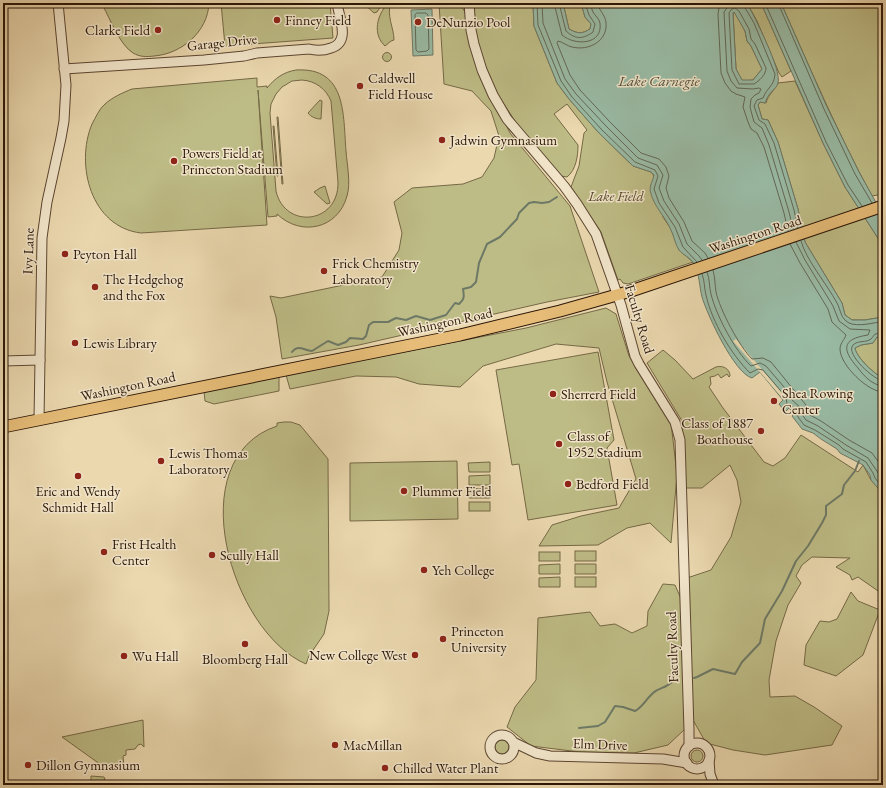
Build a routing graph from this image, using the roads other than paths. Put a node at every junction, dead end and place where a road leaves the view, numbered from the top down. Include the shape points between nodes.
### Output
1 (58, 3) edge
2 (337, 3) edge
3 (469, 3) edge
4 (64, 69) junction
5 (879, 207) edge
6 (618, 295) junction
7 (40, 360) junction
8 (3, 361) edge
9 (38, 420) junction
10 (3, 427) edge
11 (689, 723) junction
12 (513, 742) junction
13 (700, 744) junction
14 (686, 750) junction
15 (536, 753) junction
16 (510, 757) junction
17 (663, 759) junction
18 (709, 760) junction
19 (687, 763) junction
20 (696, 768) junction
21 (713, 785) edge

1 - 4 street, Ivy Lane
2 - 4 street, Garage Drive via 343,28 342,40 336,47 325,50 302,49 212,59
3 - 6 street, Faculty Road via 474,44 493,95 507,119 564,186 587,219 601,246
4 - 7 street, Ivy Lane via 64,121 43,221
5 - 6 main road, Washington Road
6 - 9 main road, Washington Road via 460,335
6 - 11 street, Faculty Road via 637,360 675,422 680,440
7 - 8 street
7 - 9 street, Ivy Lane
9 - 10 main road, Washington Road
11 - 13 street, Faculty Road
11 - 14 street, Faculty Road
12 - 15 street, Elm Drive
12 - 16 street via 514,749
12 - 16 street via 507,736 499,735 490,744 490,751 495,757
13 - 14 street via 692,744
13 - 18 street via 708,750
14 - 17 street, Elm Drive
14 - 19 street
15 - 16 street, Elm Drive via 515,754
15 - 17 street, Elm Drive via 566,757
17 - 19 street, Elm Drive
18 - 20 street via 704,767
18 - 21 street
19 - 20 street
20 - 21 street

